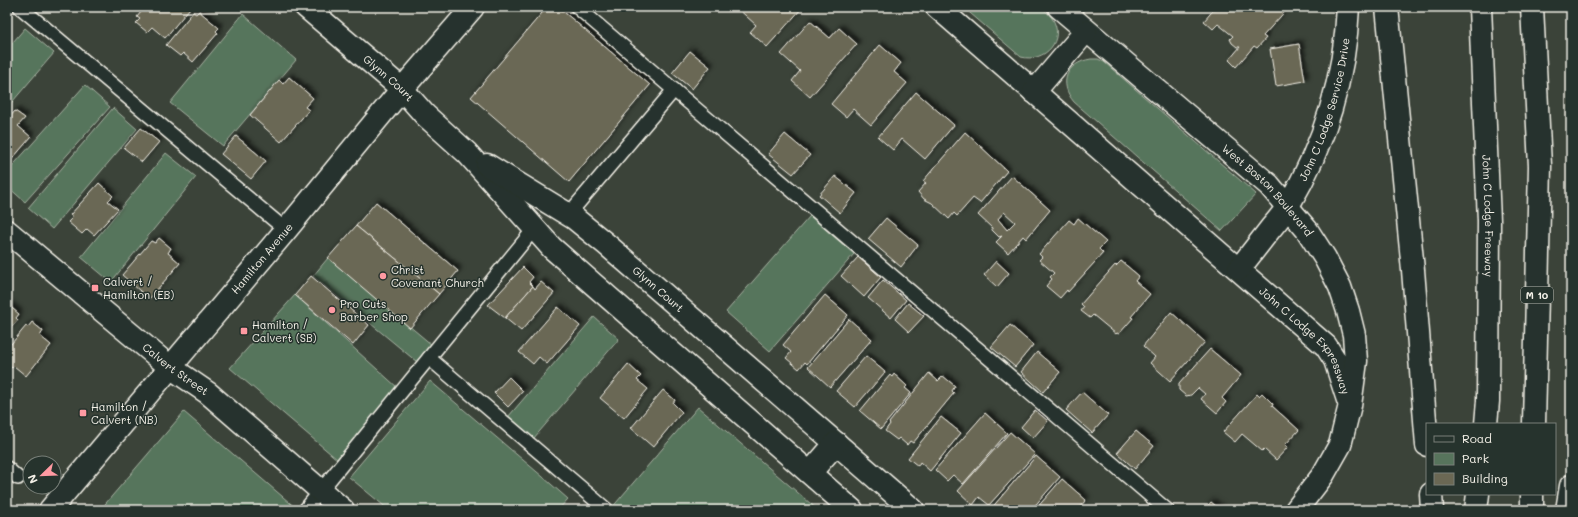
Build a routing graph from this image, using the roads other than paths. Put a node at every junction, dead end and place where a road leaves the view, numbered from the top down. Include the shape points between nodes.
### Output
1 (20, 7) edge
2 (306, 7) edge
3 (473, 7) edge
4 (577, 7) edge
5 (937, 7) edge
6 (1059, 7) edge
7 (1348, 7) edge
8 (1386, 7) edge
9 (1480, 7) edge
10 (1532, 7) edge
11 (1086, 31) junction
12 (402, 89) junction
13 (674, 90) junction
14 (1034, 92) junction
15 (467, 153) junction
16 (1287, 208) junction
17 (568, 215) junction
18 (534, 229) junction
19 (7, 230) edge
20 (286, 230) junction
21 (1239, 269) junction
22 (429, 358) junction
23 (170, 367) junction
24 (1350, 405) junction
25 (1486, 423) edge
26 (1534, 423) edge
27 (1426, 432) edge
28 (836, 443) junction
29 (7, 468) edge
30 (810, 473) junction
31 (18, 478) dead end
32 (1571, 486) edge
33 (321, 491) junction
34 (1431, 495) edge
35 (1478, 495) edge
36 (1532, 495) edge
37 (50, 510) edge
38 (305, 510) edge
39 (343, 510) edge
40 (607, 510) edge
41 (852, 510) edge
42 (913, 510) edge
43 (1167, 510) edge
44 (1296, 510) edge
45 (1432, 510) edge
46 (1476, 510) edge
47 (1532, 510) edge
48 (1567, 510) edge

1 - 20 lane
2 - 12 main road, Glynn Court
3 - 12 main road, Hamilton Avenue
4 - 13 lane
5 - 14 main road
6 - 11 main road, West Boston Boulevard
7 - 16 main road, John C Lodge Service Drive via 1336,93 1326,126 1311,163
8 - 27 main road via 1413,270
9 - 25 main road, John C Lodge Freeway via 1489,222
10 - 26 main road, M 10 via 1540,166
11 - 14 main road
11 - 16 main road, West Boston Boulevard via 1267,183
12 - 15 main road, Glynn Court via 425,115
12 - 20 main road, Hamilton Avenue
13 - 17 lane
13 - 43 lane
14 - 21 main road
15 - 17 main road, Glynn Court
15 - 18 main road, Glynn Court
16 - 21 main road
16 - 24 main road, West Boston Boulevard via 1307,230 1326,258 1348,311 1354,335 1356,361
17 - 28 main road, Glynn Court via 606,244
18 - 22 lane
18 - 30 main road, Glynn Court via 552,248
19 - 23 main road, Calvert Street
20 - 23 main road, Hamilton Avenue
21 - 24 main road, John C Lodge Expressway via 1326,346 1335,360
22 - 33 lane
22 - 40 lane
23 - 33 main road, Calvert Street via 208,393
23 - 37 main road, Hamilton Avenue
24 - 44 main road, John C Lodge Expressway via 1340,445 1323,475
28 - 30 main road
28 - 42 main road, Glynn Court
29 - 31 lane
30 - 41 main road, Glynn Court
32 - 48 main road
33 - 38 lane
33 - 39 main road, Calvert Street
34 - 45 main road
35 - 46 main road
36 - 47 main road

